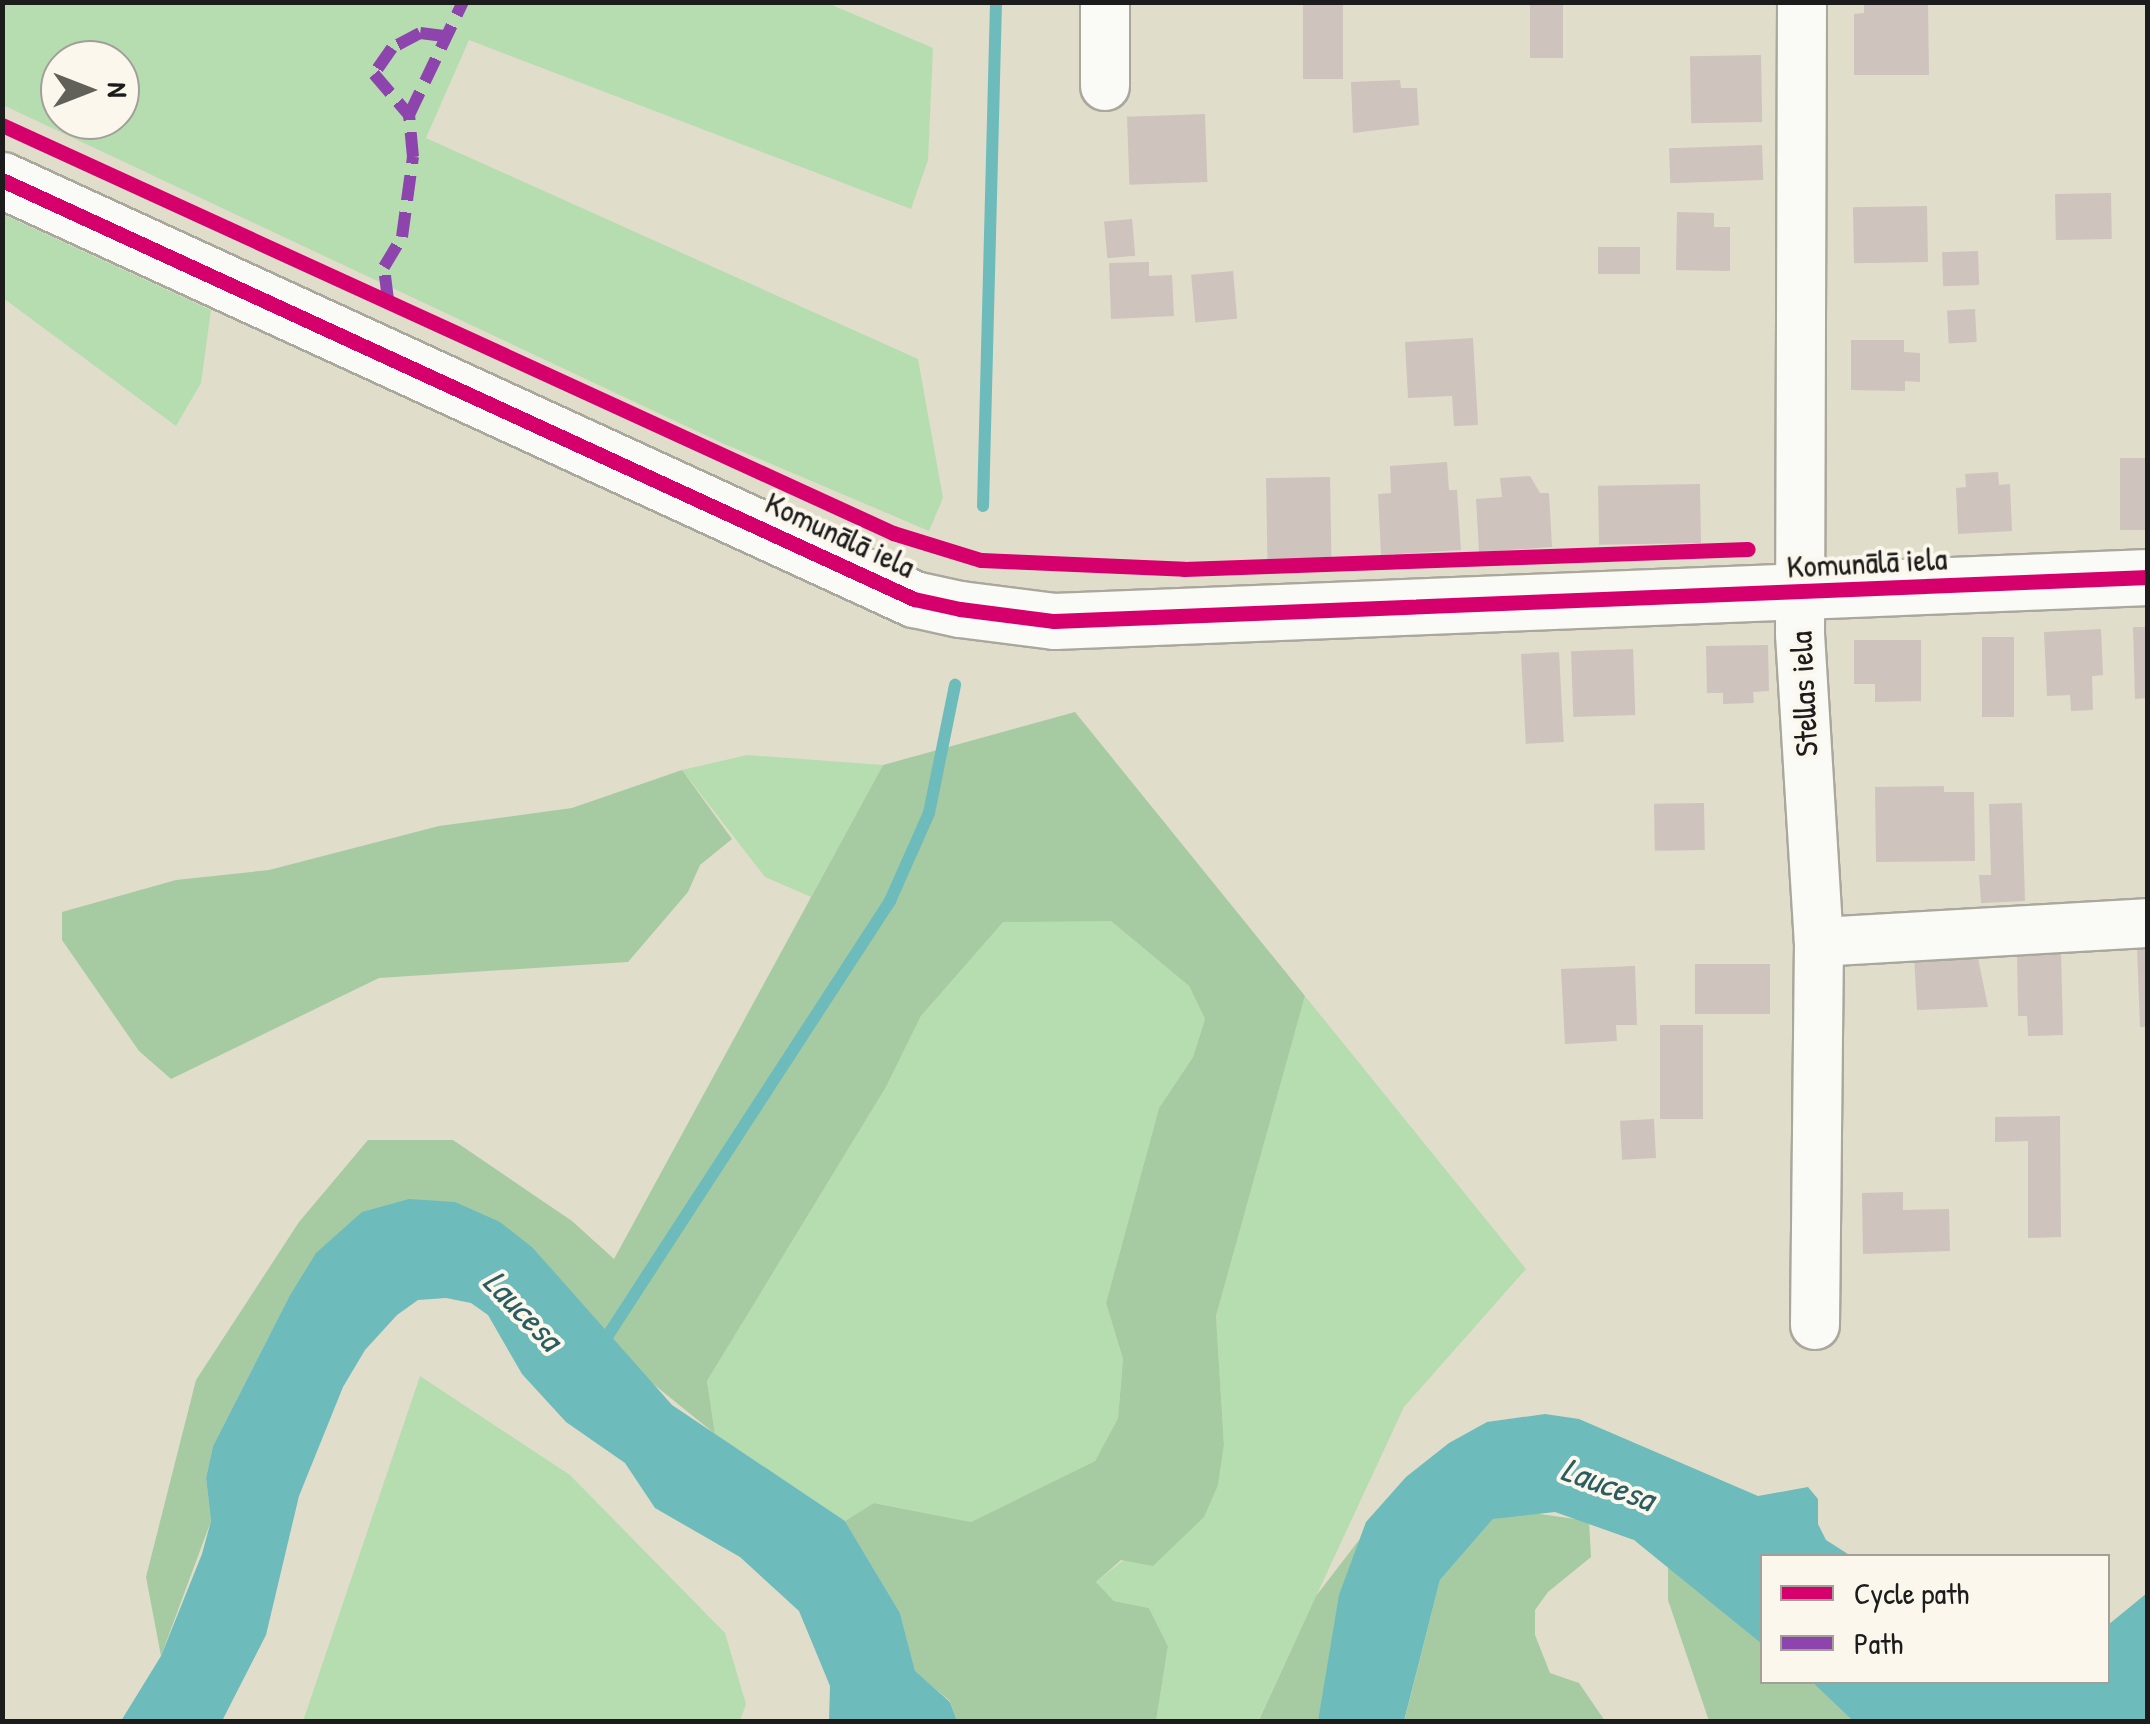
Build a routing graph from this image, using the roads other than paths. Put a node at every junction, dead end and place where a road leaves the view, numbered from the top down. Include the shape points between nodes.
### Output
1 (1105, 2) edge
2 (1802, 2) edge
3 (1105, 86) dead end
4 (2, 180) edge
5 (2148, 576) edge
6 (1800, 594) junction
7 (2148, 923) edge
8 (1818, 942) junction
9 (1815, 1325) dead end

1 - 3 street
2 - 6 street, Stellas iela
4 - 6 street, Komunālā iela via 914,599 1054,620
5 - 6 street, Komunālā iela
6 - 8 street, Stellas iela
7 - 8 street
8 - 9 street, Stellas iela

